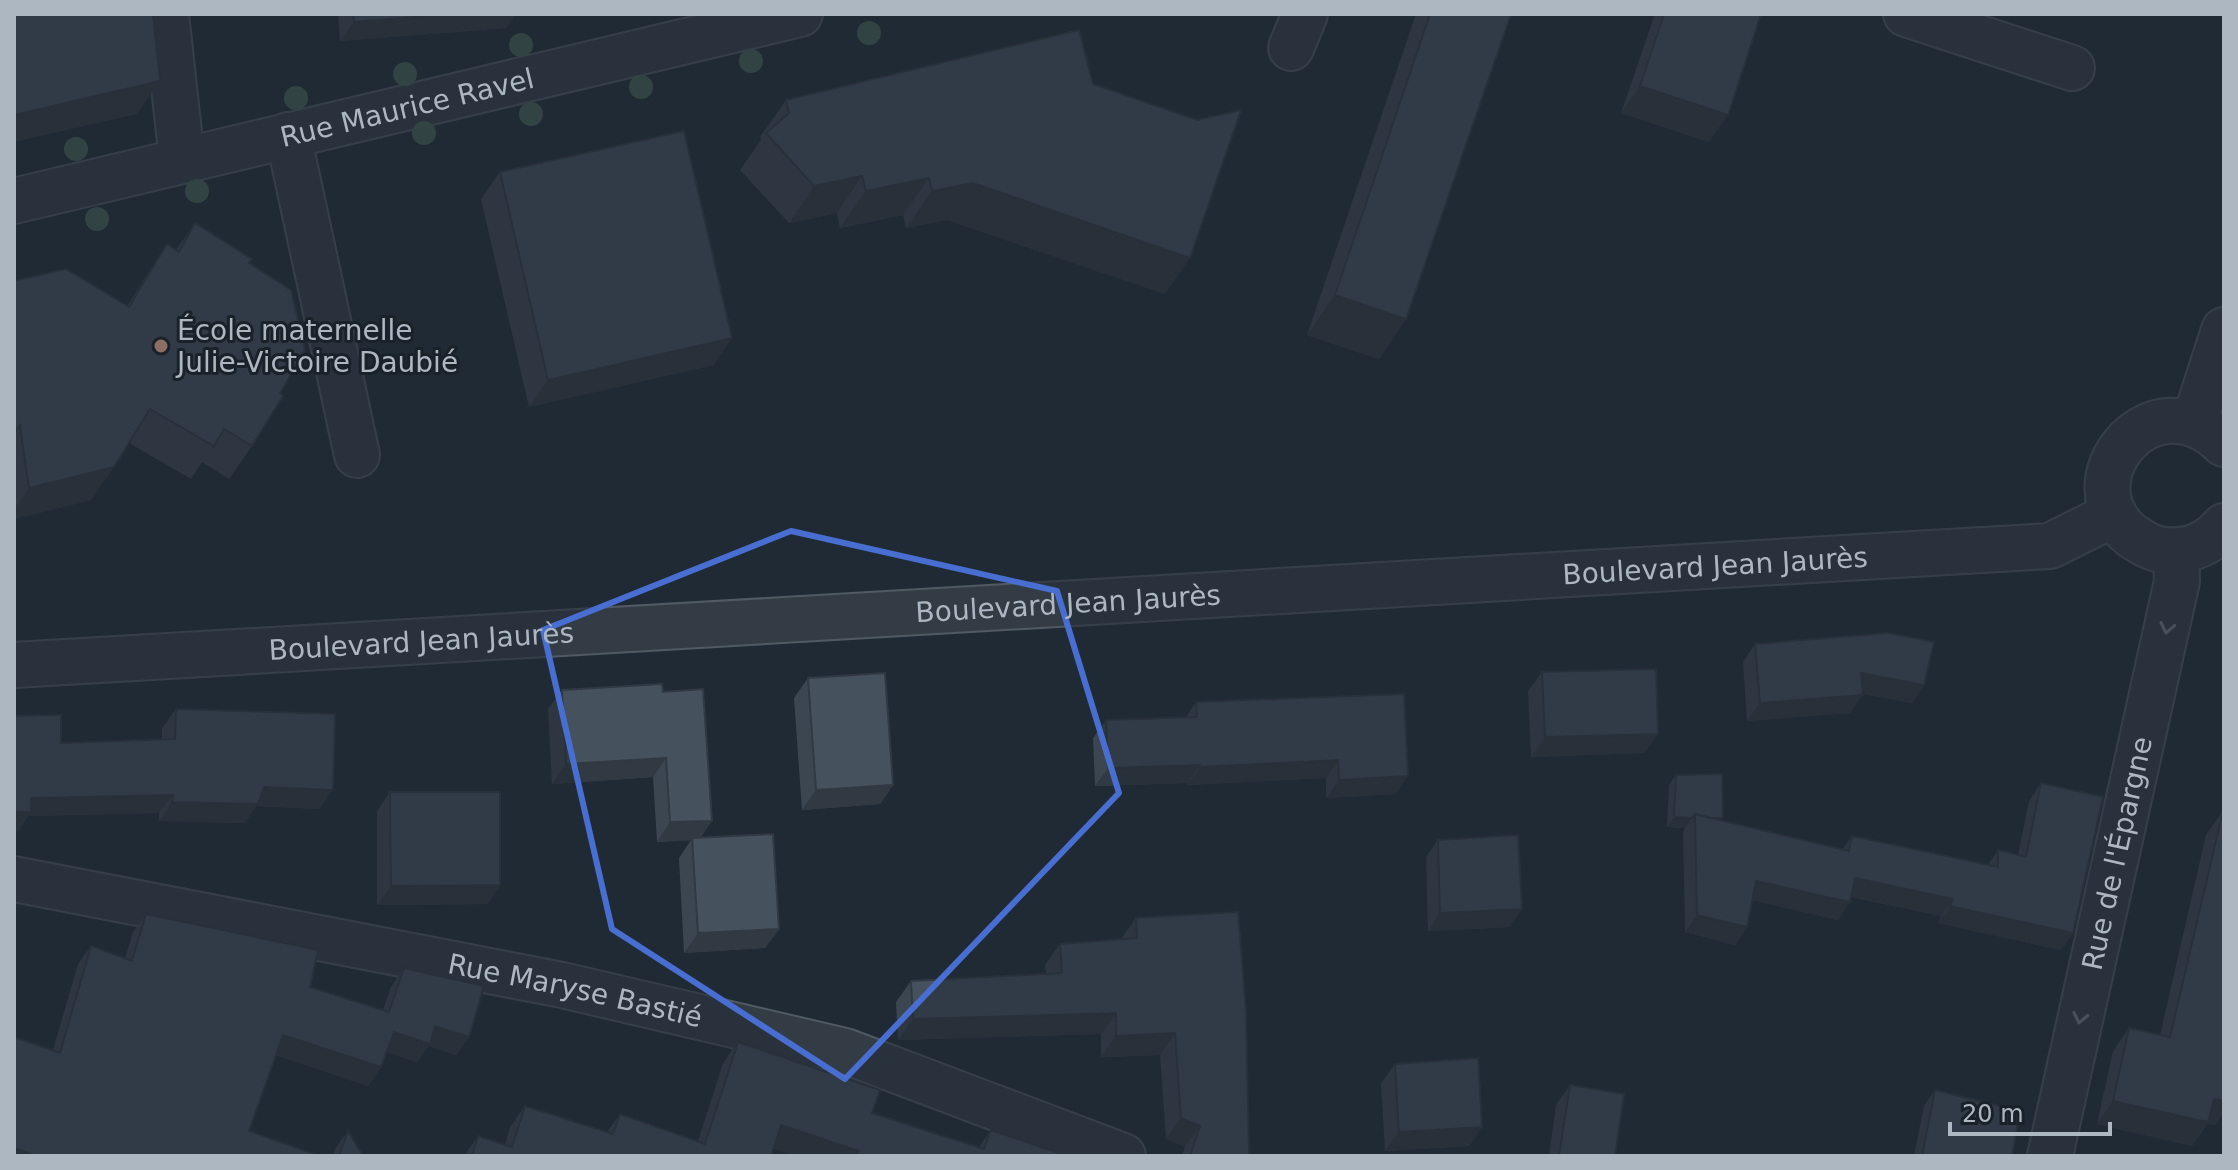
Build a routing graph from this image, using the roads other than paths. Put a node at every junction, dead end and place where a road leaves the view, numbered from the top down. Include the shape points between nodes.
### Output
1 (166, 14) edge
2 (800, 14) edge
3 (1906, 14) edge
4 (714, 24) edge
5 (2072, 68) dead end
6 (288, 135) junction
7 (182, 160) junction
8 (14, 201) edge
9 (2224, 330) edge
10 (2209, 434) edge
11 (357, 455) dead end
12 (2114, 514) junction
13 (2224, 526) edge
14 (2176, 551) junction
15 (14, 665) edge
16 (14, 879) edge
17 (1123, 1156) edge
18 (2050, 1156) edge

1 - 7 street
2 - 4 street, Rue Maurice Ravel
3 - 5 street
4 - 6 street, Rue Maurice Ravel
6 - 7 street, Rue Maurice Ravel
6 - 11 street
7 - 8 street, Rue Maurice Ravel
9 - 10 street
10 - 12 street via 2172,421 2151,424 2132,435 2109,471
12 - 14 street via 2139,541
12 - 15 street, Boulevard Jean Jaurès via 2050,546
13 - 14 street via 2196,547
14 -> 18 street, Rue de l'Épargne via 2177,581
16 - 17 street, Rue Maryse Bastié via 562,985 845,1051

